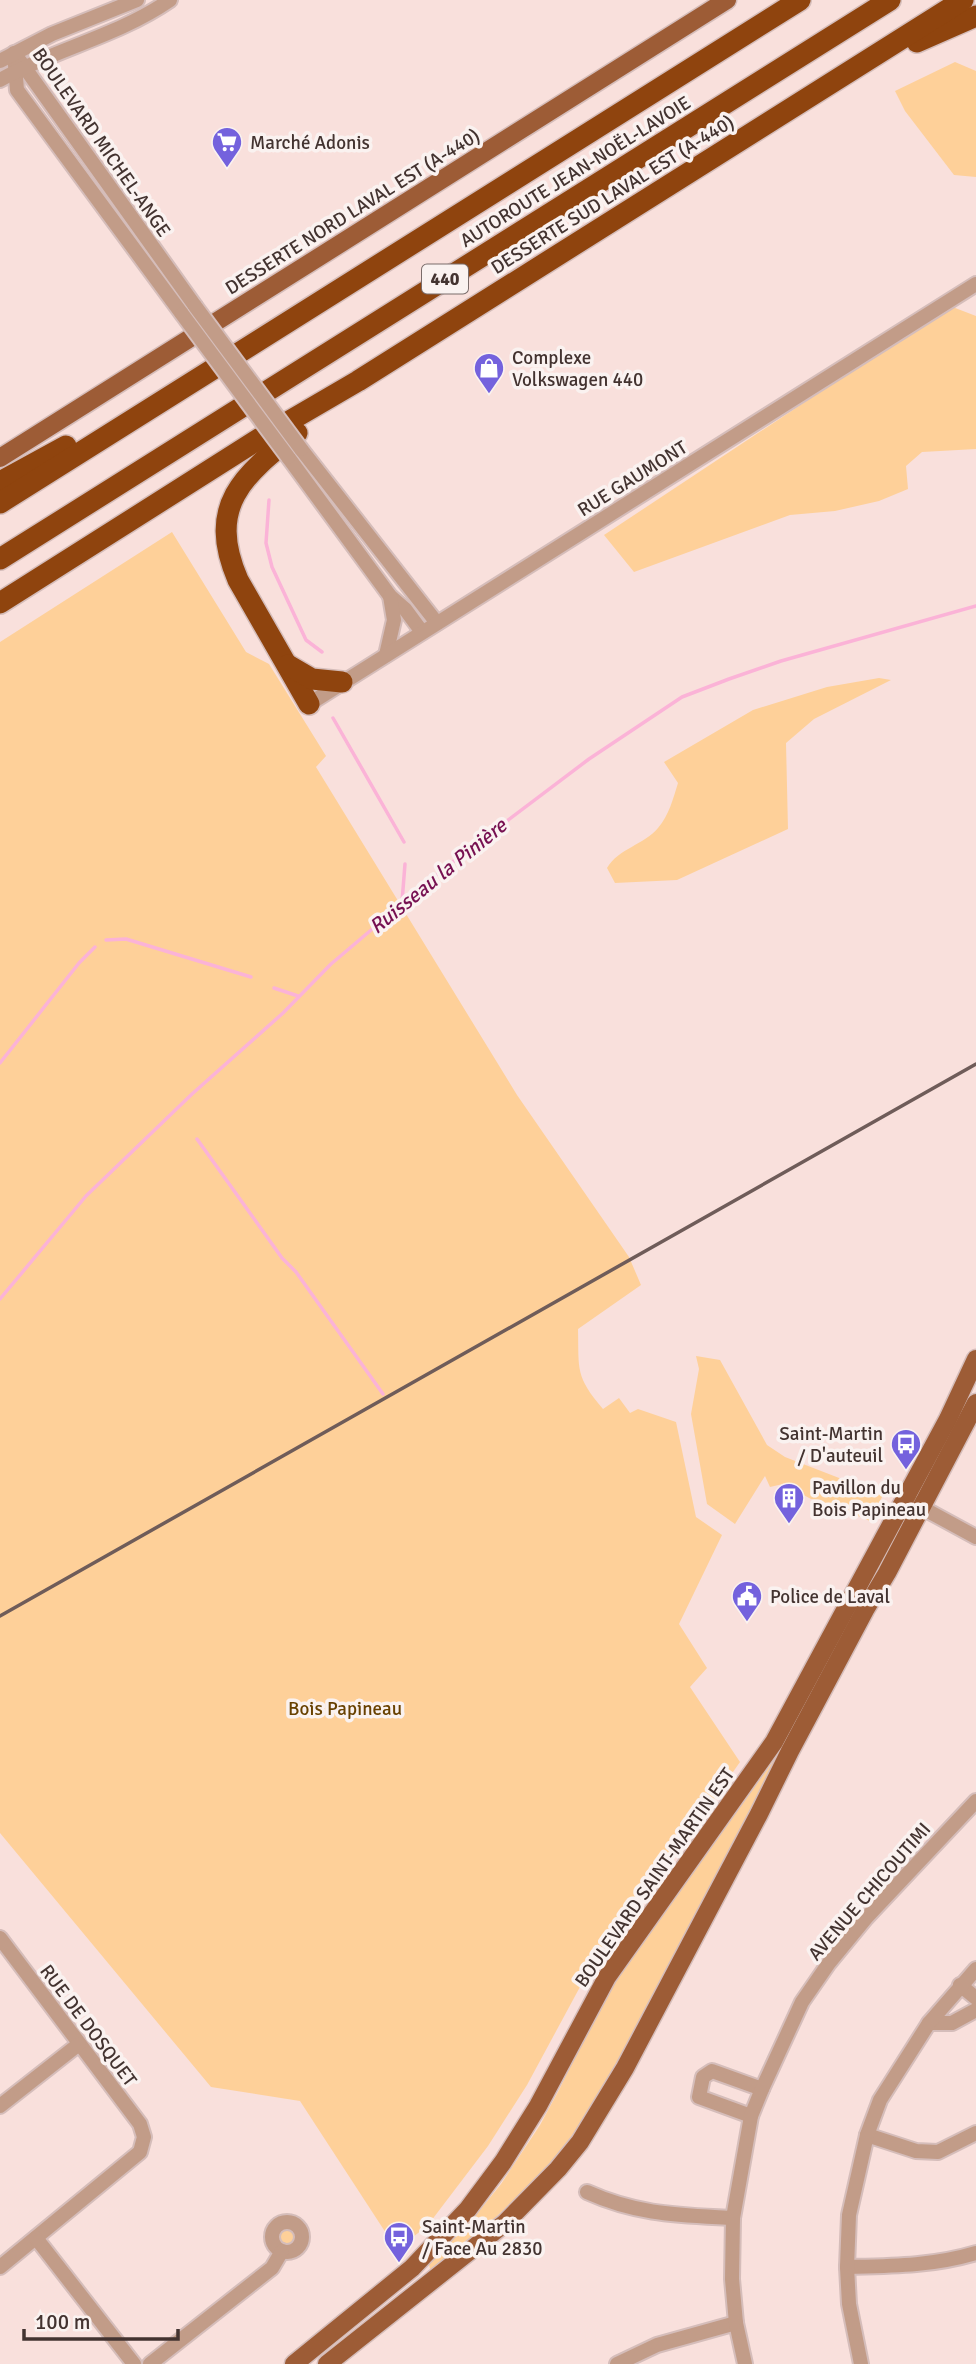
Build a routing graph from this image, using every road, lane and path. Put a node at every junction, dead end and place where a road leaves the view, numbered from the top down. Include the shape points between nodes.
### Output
1 (137, 0) edge
2 (170, 0) edge
3 (727, 0) edge
4 (800, 0) edge
5 (890, 0) edge
6 (963, 0) edge
7 (976, 16) edge
8 (14, 53) junction
9 (0, 61) edge
10 (860, 65) junction
11 (20, 69) junction
12 (0, 80) edge
13 (976, 284) edge
14 (189, 310) junction
15 (238, 354) junction
16 (358, 381) junction
17 (58, 421) junction
18 (0, 448) edge
19 (0, 458) edge
20 (0, 482) edge
21 (0, 503) edge
22 (0, 559) edge
23 (390, 596) junction
24 (0, 603) edge
25 (438, 623) junction
26 (422, 632) junction
27 (386, 655) junction
28 (286, 664) junction
29 (342, 682) junction
30 (309, 704) joint
31 (976, 1359) edge
32 (976, 1403) edge
33 (904, 1498) junction
34 (922, 1507) junction
35 (976, 1537) edge
36 (854, 1592) junction
37 (875, 1595) junction
38 (820, 1676) junction
39 (976, 1801) edge
40 (0, 1938) edge
41 (976, 1969) edge
42 (960, 1985) junction
43 (976, 1997) edge
44 (976, 2010) edge
45 (929, 2023) junction
46 (79, 2044) junction
47 (762, 2089) junction
48 (0, 2106) edge
49 (751, 2116) junction
50 (976, 2133) edge
51 (867, 2135) junction
52 (587, 2192) dead end
53 (733, 2218) junction
54 (36, 2238) junction
55 (282, 2251) dead end
56 (976, 2253) edge
57 (0, 2267) edge
58 (847, 2267) junction
59 (736, 2323) junction
60 (134, 2364) edge
61 (150, 2364) edge
62 (294, 2364) edge
63 (327, 2364) edge
64 (617, 2364) edge
65 (745, 2364) edge
66 (861, 2364) edge

1 - 8 street
2 - 11 street via 120,28
3 - 17 main road, DESSERTE NORD LAVAL EST (A-440)
4 - 15 highway, AUTOROUTE JEAN-NOËL-LAVOIE / 440
5 - 22 highway, AUTOROUTE JEAN-NOËL-LAVOIE / 440
6 - 10 highway, DESSERTE SUD LAVAL EST (A-440)
7 - 10 highway
8 - 9 street
8 - 11 street, BOULEVARD MICHEL-ANGE
10 - 16 highway, DESSERTE SUD LAVAL EST (A-440)
11 - 12 street
11 - 14 street, BOULEVARD MICHEL-ANGE via 17,90 95,198
13 - 25 street, RUE GAUMONT
14 - 23 street, BOULEVARD MICHEL-ANGE, bridge via 288,457
14 - 25 street, BOULEVARD MICHEL-ANGE, bridge
15 - 20 highway
15 - 21 highway, AUTOROUTE JEAN-NOËL-LAVOIE / 440
16 - 24 highway, DESSERTE SUD LAVAL EST (A-440)
16 - 28 highway via 255,466 230,507 231,561
17 - 18 main road
17 - 19 main road, DESSERTE NORD LAVAL EST (A-440)
23 - 26 street, BOULEVARD MICHEL-ANGE
23 - 27 street via 394,620
25 - 26 street, RUE GAUMONT
26 - 27 street, RUE GAUMONT
27 - 29 street, RUE GAUMONT
28 - 29 highway via 312,679
28 - 30 highway
29 - 30 street, RUE GAUMONT
31 - 33 main road, BOULEVARD SAINT-MARTIN EST
32 - 34 main road, BOULEVARD SAINT-MARTIN EST
33 - 34 street
33 - 36 main road, BOULEVARD SAINT-MARTIN EST
34 - 35 street
34 - 37 main road, BOULEVARD SAINT-MARTIN EST
36 - 37 main road
36 - 38 main road, BOULEVARD SAINT-MARTIN EST
37 - 38 main road, BOULEVARD SAINT-MARTIN EST
38 - 62 main road, BOULEVARD SAINT-MARTIN EST via 607,1977 538,2106 483,2190 412,2268
38 - 63 main road, BOULEVARD SAINT-MARTIN EST via 760,1814 625,2068 580,2142 506,2223
39 - 47 street, AVENUE CHICOUTIMI via 866,1917 829,1963 802,2002
40 - 46 street, RUE DE DOSQUET
41 - 42 street
42 - 43 street
42 - 45 street
44 - 45 street via 952,2023
45 - 51 street via 880,2100
46 - 48 street
46 - 54 street, RUE DE DOSQUET via 140,2124 144,2137 140,2152
47 - 49 street, AVENUE CHICOUTIMI
47 - 49 street via 712,2071 703,2077 699,2097
49 - 53 street, AVENUE CHICOUTIMI
50 - 51 street via 937,2152 916,2151
51 - 58 street via 849,2215
52 - 53 street via 650,2213
53 - 59 street, AVENUE CHICOUTIMI
54 - 57 street
54 - 60 street
55 - 61 street via 272,2268
56 - 58 street via 920,2265
58 - 66 street
59 - 64 street via 657,2345
59 - 65 street, AVENUE CHICOUTIMI

